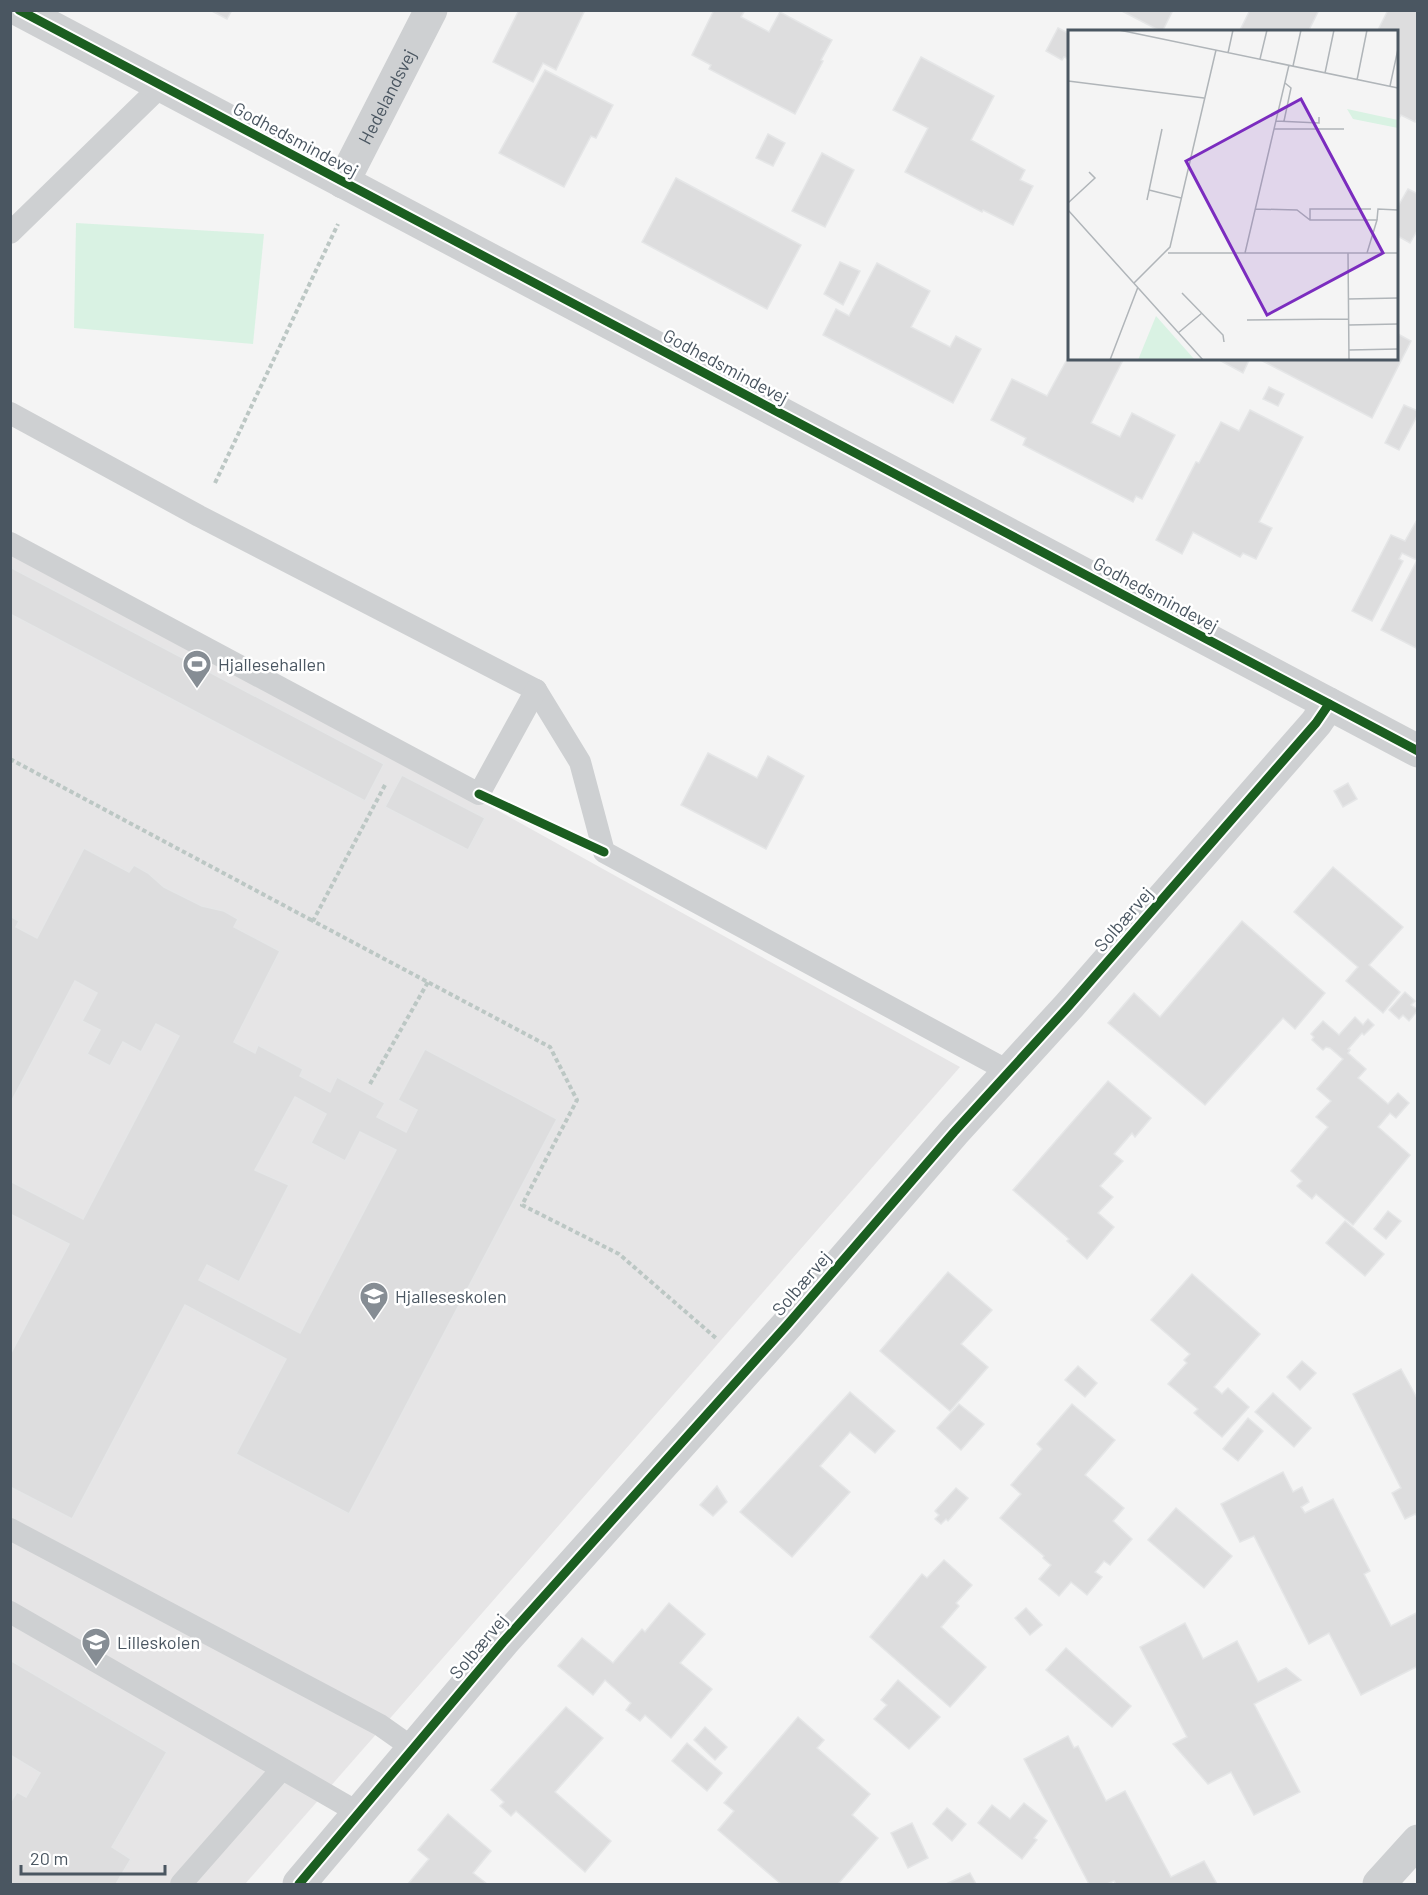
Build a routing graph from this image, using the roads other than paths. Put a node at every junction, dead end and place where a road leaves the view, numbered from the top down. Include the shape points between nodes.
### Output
1 (19, 10) edge
2 (431, 10) edge
3 (161, 86) junction
4 (349, 185) junction
5 (10, 233) edge
6 (10, 413) edge
7 (10, 543) edge
8 (536, 690) junction
9 (1329, 704) junction
10 (1418, 751) edge
11 (1008, 1071) junction
12 (10, 1529) edge
13 (10, 1612) edge
14 (414, 1749) junction
15 (282, 1769) junction
16 (359, 1813) junction
17 (1418, 1841) edge
18 (181, 1884) edge
19 (299, 1884) edge
20 (1380, 1884) edge

1 - 3 street, Godhedsmindevej
2 - 4 street, Hedelandsvej
3 - 4 street, Godhedsmindevej
3 - 5 lane
4 - 9 street, Godhedsmindevej
6 - 8 lane via 199,516
7 - 8 lane via 479,794
8 - 11 lane via 580,762 604,852
9 - 10 street, Godhedsmindevej
9 - 11 street, Solbærvej via 1301,741
11 - 14 street, Solbærvej via 503,1642
12 - 14 lane via 380,1725
13 - 15 lane
14 - 16 street, Solbærvej
15 - 16 lane
15 - 18 lane
16 - 19 street, Solbærvej
17 - 20 street

